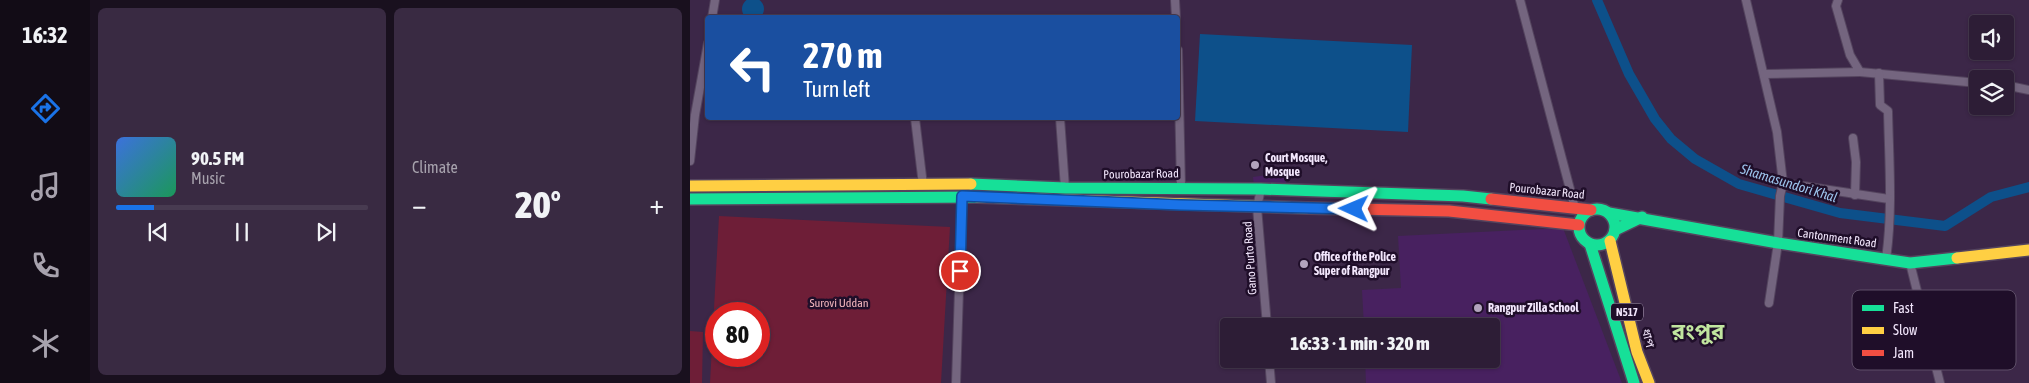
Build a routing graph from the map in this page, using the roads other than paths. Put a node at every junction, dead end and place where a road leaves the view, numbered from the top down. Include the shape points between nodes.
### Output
1 (715, 0) edge
2 (1175, 0) edge
3 (1520, 0) edge
4 (1746, 0) edge
5 (1838, 0) edge
6 (712, 15) edge
7 (1176, 15) edge
8 (705, 60) edge
9 (1860, 72) junction
10 (1879, 73) junction
11 (1764, 74) junction
12 (1969, 82) edge
13 (2014, 87) edge
14 (2029, 90) edge
15 (914, 120) edge
16 (1060, 120) edge
17 (1180, 120) edge
18 (1853, 138) dead end
19 (690, 160) edge
20 (1783, 183) junction
21 (923, 185) junction
22 (690, 186) edge
23 (1181, 187) junction
24 (1065, 188) junction
25 (1261, 189) junction
26 (1855, 195) junction
27 (962, 196) junction
28 (690, 199) edge
29 (1889, 199) junction
30 (1258, 207) junction
31 (1575, 208) junction
32 (1591, 210) junction
33 (1609, 213) junction
34 (1642, 217) junction
35 (1579, 225) junction
36 (1615, 230) junction
37 (1610, 241) junction
38 (1778, 243) junction
39 (1590, 244) junction
40 (2029, 250) edge
41 (1886, 259) junction
42 (1910, 263) junction
43 (1917, 290) edge
44 (1769, 304) dead end
45 (1266, 318) edge
46 (1270, 368) edge
47 (1937, 370) edge
48 (956, 383) edge
49 (1271, 383) edge
50 (1634, 383) edge
51 (1649, 383) edge
52 (1940, 383) edge

1 - 6 street
2 - 7 street
3 - 31 street
4 - 11 street
5 - 9 street via 1836,6 1850,54
8 - 19 street
9 - 10 street
9 - 11 street
10 - 12 street
10 - 29 street via 1880,105 1888,111
11 - 20 street via 1778,132
13 - 14 street
15 - 21 street
16 - 24 street
17 - 23 street
18 - 26 street
20 - 26 street
20 - 38 street
21 - 22 main road, Pourobazar Road
21 - 24 main road, Pourobazar Road
23 - 24 main road, Pourobazar Road
23 - 25 main road, Pourobazar Road
25 - 30 street, Gano Purto Road
25 - 31 main road, Pourobazar Road via 1463,196
26 - 29 street
27 - 28 main road
27 - 30 main road
27 - 48 street
29 - 41 street via 1890,231
30 - 35 main road via 1449,211
30 - 45 street, Gano Purto Road
31 - 32 main road, Pourobazar Road
32 - 33 main road
32 - 35 main road
33 - 34 main road, Cantonment Road
33 - 36 main road
34 - 36 main road
34 - 38 main road, Cantonment Road
35 - 39 main road, N517 via 1583,240
36 - 37 main road
37 - 39 main road via 1597,246
37 - 51 main road, ধাপ / N517 via 1637,352
38 - 41 main road, Cantonment Road
38 - 44 street
39 - 50 main road, N517
40 - 42 main road, Cantonment Road
41 - 42 main road, Cantonment Road
42 - 43 street
46 - 49 street
47 - 52 street

